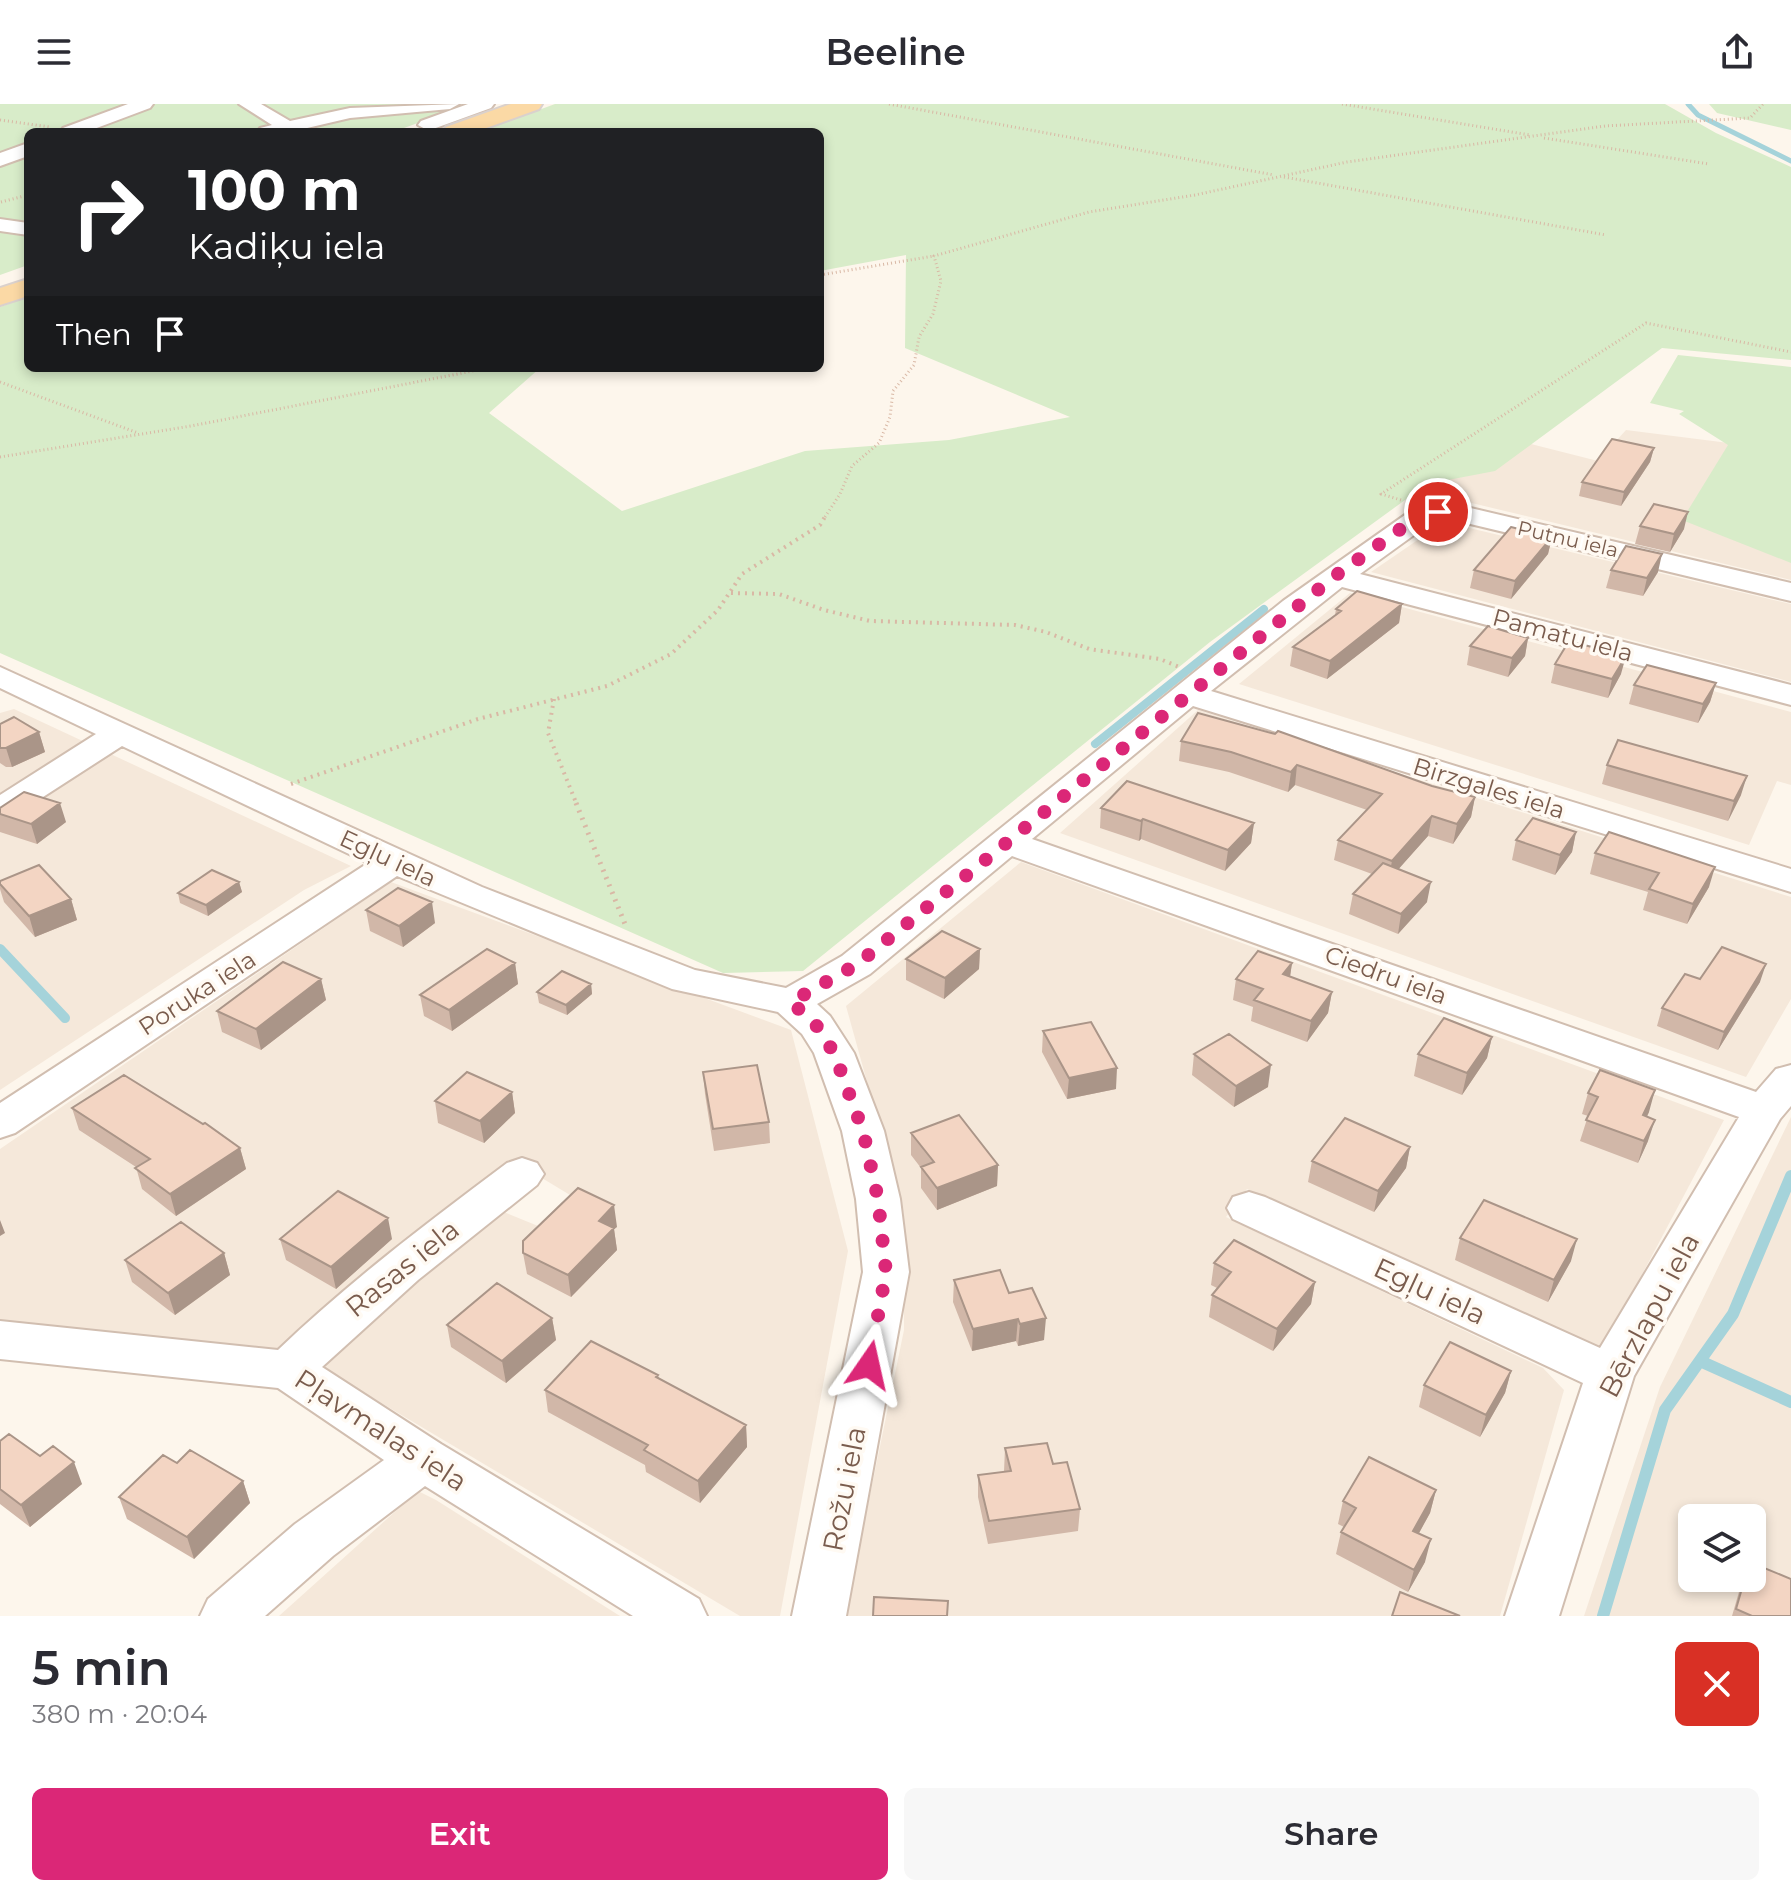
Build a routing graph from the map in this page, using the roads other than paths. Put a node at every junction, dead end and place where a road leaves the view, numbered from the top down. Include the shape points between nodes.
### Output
1 (144, 104) edge
2 (248, 104) edge
3 (485, 104) edge
4 (531, 104) edge
5 (351, 109) edge
6 (451, 114) edge
7 (286, 126) junction
8 (83, 128) edge
9 (279, 128) edge
10 (417, 128) edge
11 (24, 151) edge
12 (0, 160) edge
13 (0, 225) edge
14 (24, 228) edge
15 (24, 288) edge
16 (0, 297) edge
17 (1335, 576) junction
18 (1791, 592) edge
19 (1181, 680) junction
20 (10, 689) edge
21 (1791, 695) edge
22 (121, 732) junction
23 (0, 810) edge
24 (1006, 842) junction
25 (394, 862) junction
26 (1791, 881) edge
27 (791, 1002) junction
28 (1778, 1094) edge
29 (0, 1123) edge
30 (522, 1174) dead end
31 (1249, 1208) dead end
32 (0, 1340) edge
33 (288, 1370) junction
34 (1610, 1374) junction
35 (423, 1459) junction
36 (227, 1616) edge
37 (680, 1616) edge
38 (819, 1616) edge
39 (1532, 1616) edge

1 - 8 street
2 - 7 street
3 - 6 street
4 - 6 main road
5 - 6 street
5 - 7 street
6 - 10 street
7 - 9 street
11 - 12 street
13 - 14 street
15 - 16 main road
17 - 18 street, Putnu iela via 1409,523 1438,512
17 - 19 street
17 - 21 street, Pamatu iela
19 - 24 street
19 - 26 street, Birzgales iela
20 - 22 street, Egļu iela
22 - 23 street
22 - 25 street, Egļu iela
24 - 27 street via 856,965
24 - 28 street, Ciedru iela
25 - 27 street, Egļu iela via 686,980
25 - 29 street, Poruka iela
27 - 38 street, Rožu iela via 816,1025 834,1053 863,1131 886,1272
28 - 34 street, Bērzlapu iela
30 - 33 street, Rasas iela via 338,1319
31 - 34 street, Egļu iela
32 - 33 street, Pļavmalas iela
33 - 35 street, Pļavmalas iela
34 - 39 street, Bērzlapu iela
35 - 36 street via 314,1540
35 - 37 street, Pļavmalas iela

